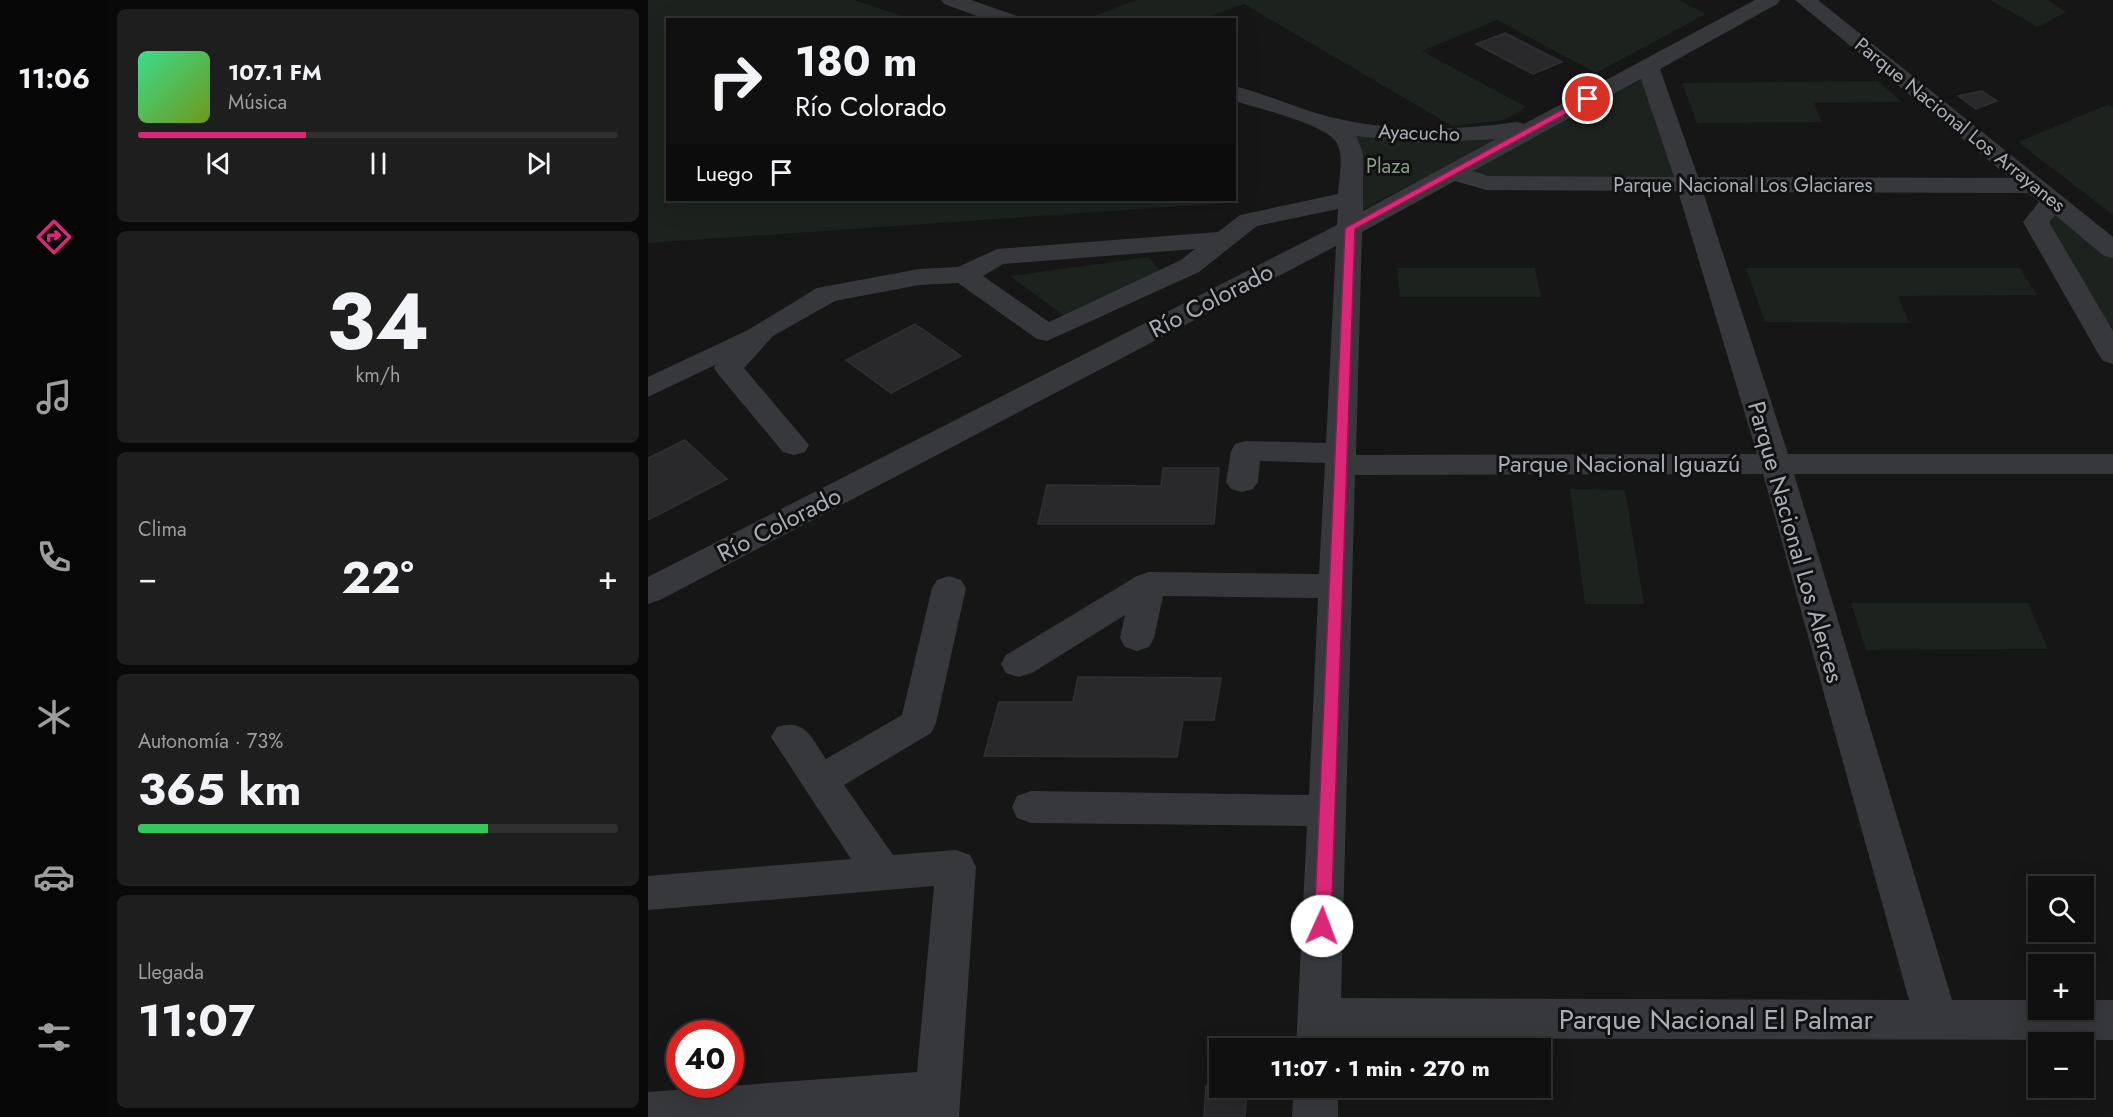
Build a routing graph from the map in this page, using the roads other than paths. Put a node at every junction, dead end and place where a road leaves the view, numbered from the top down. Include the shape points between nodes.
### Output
1 (951, 0) edge
2 (1770, 0) edge
3 (1805, 0) edge
4 (1004, 18) edge
5 (1648, 66) junction
6 (1236, 94) edge
7 (1548, 120) junction
8 (1325, 123) junction
9 (1454, 172) junction
10 (1690, 186) junction
11 (2044, 194) junction
12 (1351, 213) junction
13 (1224, 239) junction
14 (2113, 250) edge
15 (964, 275) junction
16 (763, 330) junction
17 (2113, 355) edge
18 (648, 388) edge
19 (794, 445) dead end
20 (1341, 459) junction
21 (1774, 463) junction
22 (2113, 464) edge
23 (1242, 483) dead end
24 (1149, 584) junction
25 (1335, 586) junction
26 (949, 588) dead end
27 (648, 592) edge
28 (1137, 638) dead end
29 (1019, 664) dead end
30 (790, 737) dead end
31 (820, 781) junction
32 (1031, 807) dead end
33 (1326, 811) junction
34 (883, 873) junction
35 (648, 893) edge
36 (1936, 1020) junction
37 (2113, 1020) edge
38 (1318, 1033) edge
39 (1316, 1098) edge
40 (937, 1104) edge
41 (648, 1114) edge
42 (1315, 1117) edge

1 - 4 street
2 - 5 street, Río Colorado
3 - 11 street, Parque Nacional Los Arrayanes
5 - 7 street, Río Colorado
5 - 10 street, Parque Nacional Los Alerces
6 - 8 street, Ayacucho
7 - 8 street, Ayacucho via 1498,132 1447,136 1388,133
7 - 9 street, Río Colorado
8 - 12 street, Ayacucho via 1345,135 1350,143
9 - 10 street, Parque Nacional Los Glaciares via 1486,183
9 - 12 street, Río Colorado
10 - 11 street, Parque Nacional Los Glaciares
10 - 21 street, Parque Nacional Los Alerces
11 - 14 street, Parque Nacional Los Arrayanes
11 - 17 street via 2036,222
12 - 13 street via 1249,220
12 - 20 street
12 - 27 street, Río Colorado
13 - 15 street via 997,257
13 - 15 street via 1190,266 1047,333
15 - 16 street via 919,277 827,294
16 - 18 street
16 - 19 street via 728,368
20 - 21 street, Parque Nacional Iguazú
20 - 23 street, Parque Nacional Iguazú via 1246,451
20 - 25 street
21 - 22 street, Parque Nacional Iguazú
21 - 36 street, Parque Nacional Los Alerces
24 - 25 street
24 - 28 street
24 - 29 street
25 - 33 street
26 - 31 street via 918,723
30 - 31 street
31 - 34 street
32 - 33 street
33 - 38 street
34 - 35 street
34 - 40 street via 956,867
36 - 37 street, Parque Nacional El Palmar
36 - 38 street, Parque Nacional El Palmar
39 - 42 street
40 - 41 street

